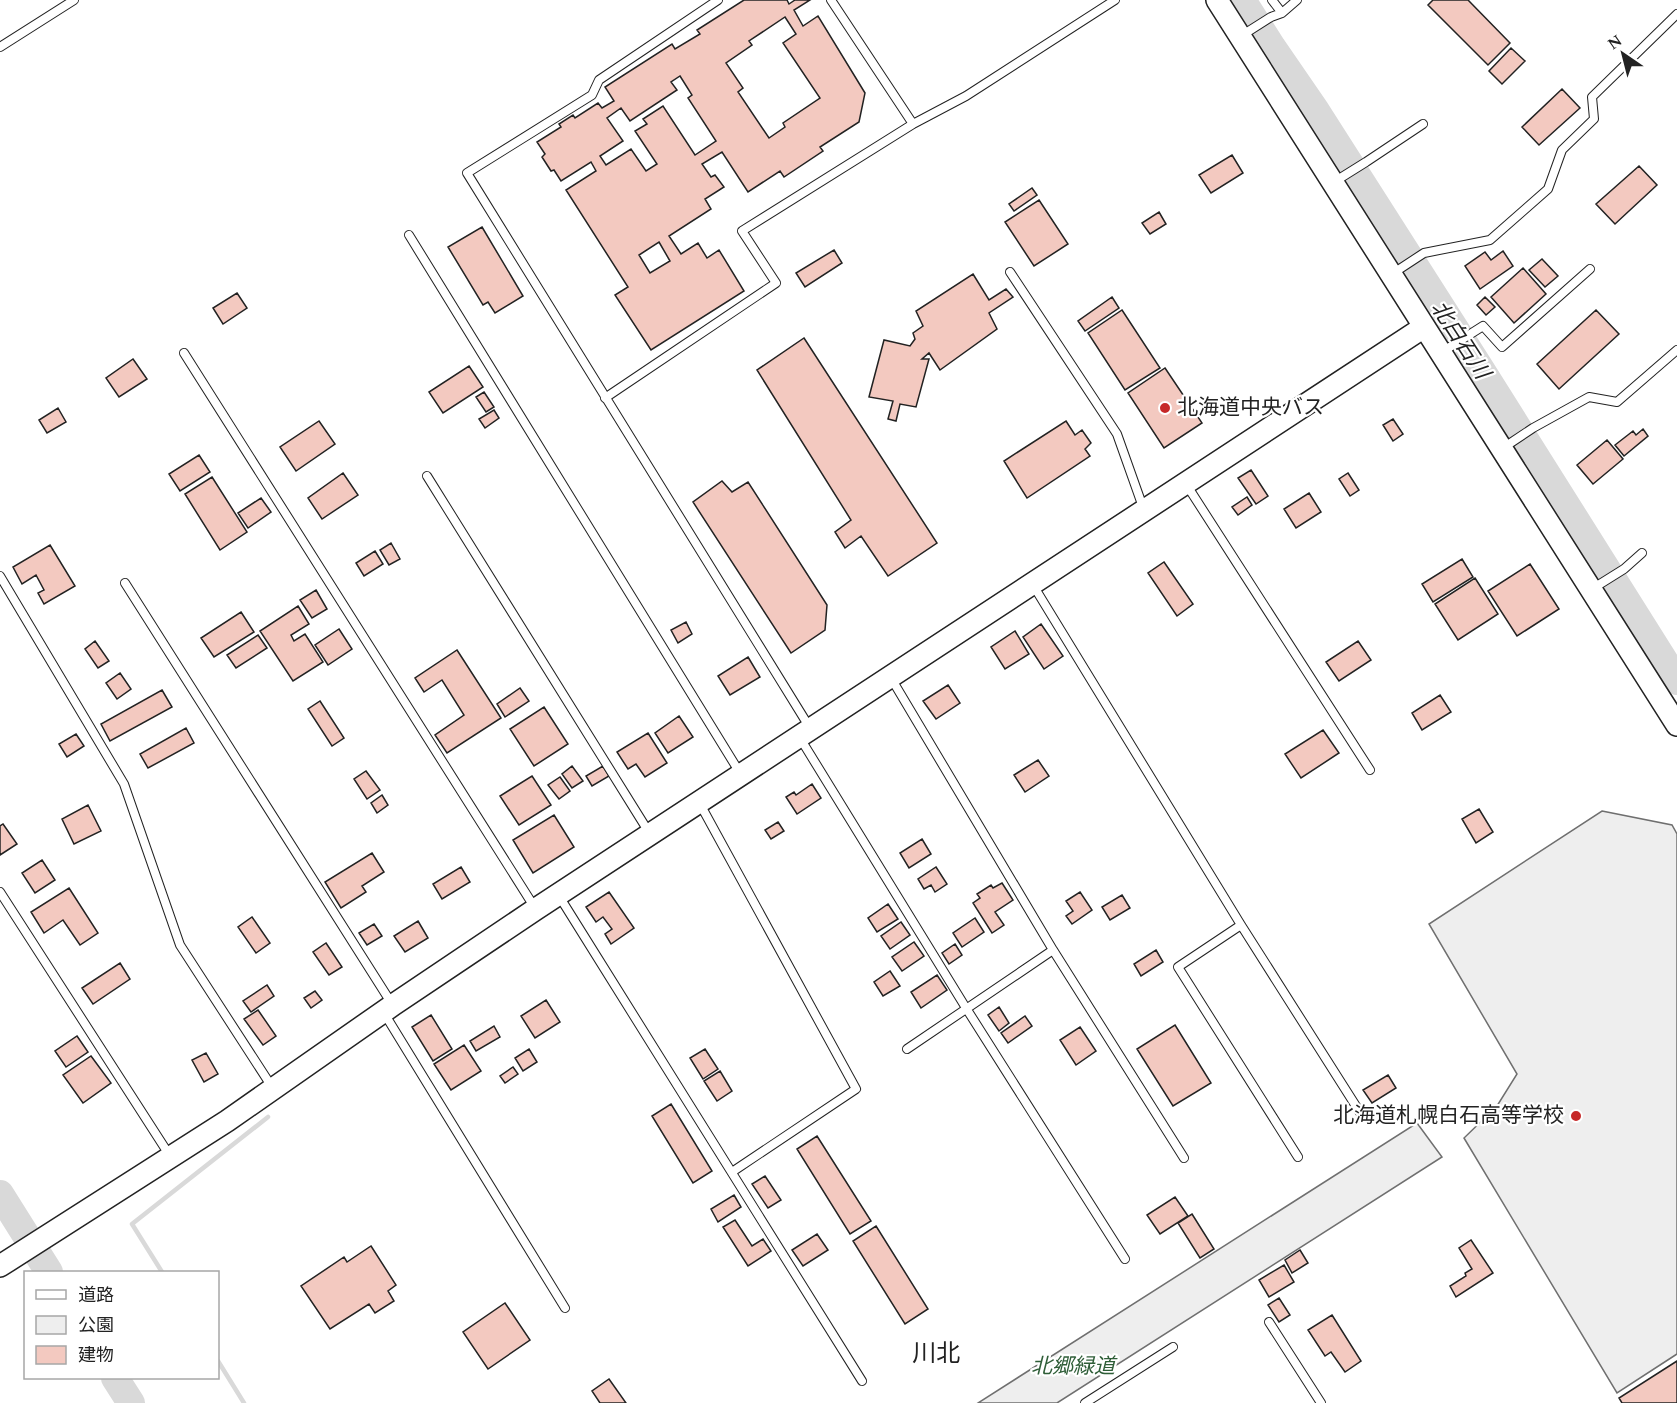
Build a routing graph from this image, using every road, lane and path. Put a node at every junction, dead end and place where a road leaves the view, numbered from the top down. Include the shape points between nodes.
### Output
1 (74, 0) edge
2 (718, 0) edge
3 (831, 0) edge
4 (1115, 0) edge
5 (1217, 0) edge
6 (1272, 0) edge
7 (1297, 0) edge
8 (1282, 14) junction
9 (1677, 14) edge
10 (1244, 34) junction
11 (0, 47) edge
12 (913, 124) junction
13 (1423, 124) dead end
14 (1338, 180) junction
15 (409, 235) dead end
16 (1590, 268) dead end
17 (1010, 272) dead end
18 (1396, 272) junction
19 (1424, 327) junction
20 (1445, 350) junction
21 (1677, 350) edge
22 (184, 353) dead end
23 (605, 398) junction
24 (1506, 446) junction
25 (427, 476) dead end
26 (1185, 482) junction
27 (1144, 510) junction
28 (1641, 553) dead end
29 (0, 576) edge
30 (125, 583) dead end
31 (1032, 584) junction
32 (1596, 586) junction
33 (890, 677) junction
34 (1677, 724) edge
35 (805, 733) junction
36 (1370, 770) dead end
37 (741, 775) junction
38 (699, 803) junction
39 (651, 835) junction
40 (0, 892) edge
41 (558, 895) junction
42 (536, 909) junction
43 (1241, 925) junction
44 (1053, 950) junction
45 (966, 1008) junction
46 (388, 1009) junction
47 (907, 1049) dead end
48 (273, 1088) junction
49 (1360, 1114) dead end
50 (171, 1157) junction
51 (1298, 1157) dead end
52 (1184, 1158) dead end
53 (732, 1172) junction
54 (1125, 1259) dead end
55 (0, 1266) edge
56 (565, 1308) dead end
57 (1269, 1322) dead end
58 (1173, 1347) dead end
59 (862, 1381) dead end
60 (1085, 1403) edge
61 (1321, 1403) edge

1 - 11 lane
2 - 23 lane via 598,80 592,95 467,173
3 - 12 lane
4 - 12 lane via 966,96
5 - 10 street
6 - 8 lane
7 - 8 lane
8 - 10 lane
9 - 18 lane via 1592,97 1594,119 1562,150 1548,189 1490,240 1424,253
10 - 14 street
12 - 23 lane via 742,231 776,283
13 - 14 lane
14 - 18 street
15 - 37 lane
16 - 20 lane via 1502,347 1484,326
17 - 27 lane via 1117,434
18 - 19 street
19 - 20 street
19 - 26 street
20 - 24 street
21 - 24 lane via 1617,402 1589,397
22 - 42 lane
23 - 35 lane
24 - 32 street
25 - 39 lane
26 - 27 street
26 - 36 lane
27 - 31 street
28 - 32 lane
29 - 48 lane via 124,784 180,945
30 - 46 lane
31 - 33 street
31 - 43 lane
32 - 34 street
33 - 35 street
33 - 44 lane
35 - 37 street
35 - 45 lane
37 - 38 street
38 - 39 street
38 - 53 lane via 856,1089
39 - 41 street
40 - 50 lane
41 - 42 street
41 - 53 lane
42 - 46 street
43 - 49 lane
43 - 51 lane via 1178,967
44 - 45 lane
44 - 52 lane
45 - 47 lane
45 - 54 lane
46 - 48 street
46 - 56 lane
48 - 50 street
50 - 55 street
53 - 59 lane
57 - 61 lane
58 - 60 lane

